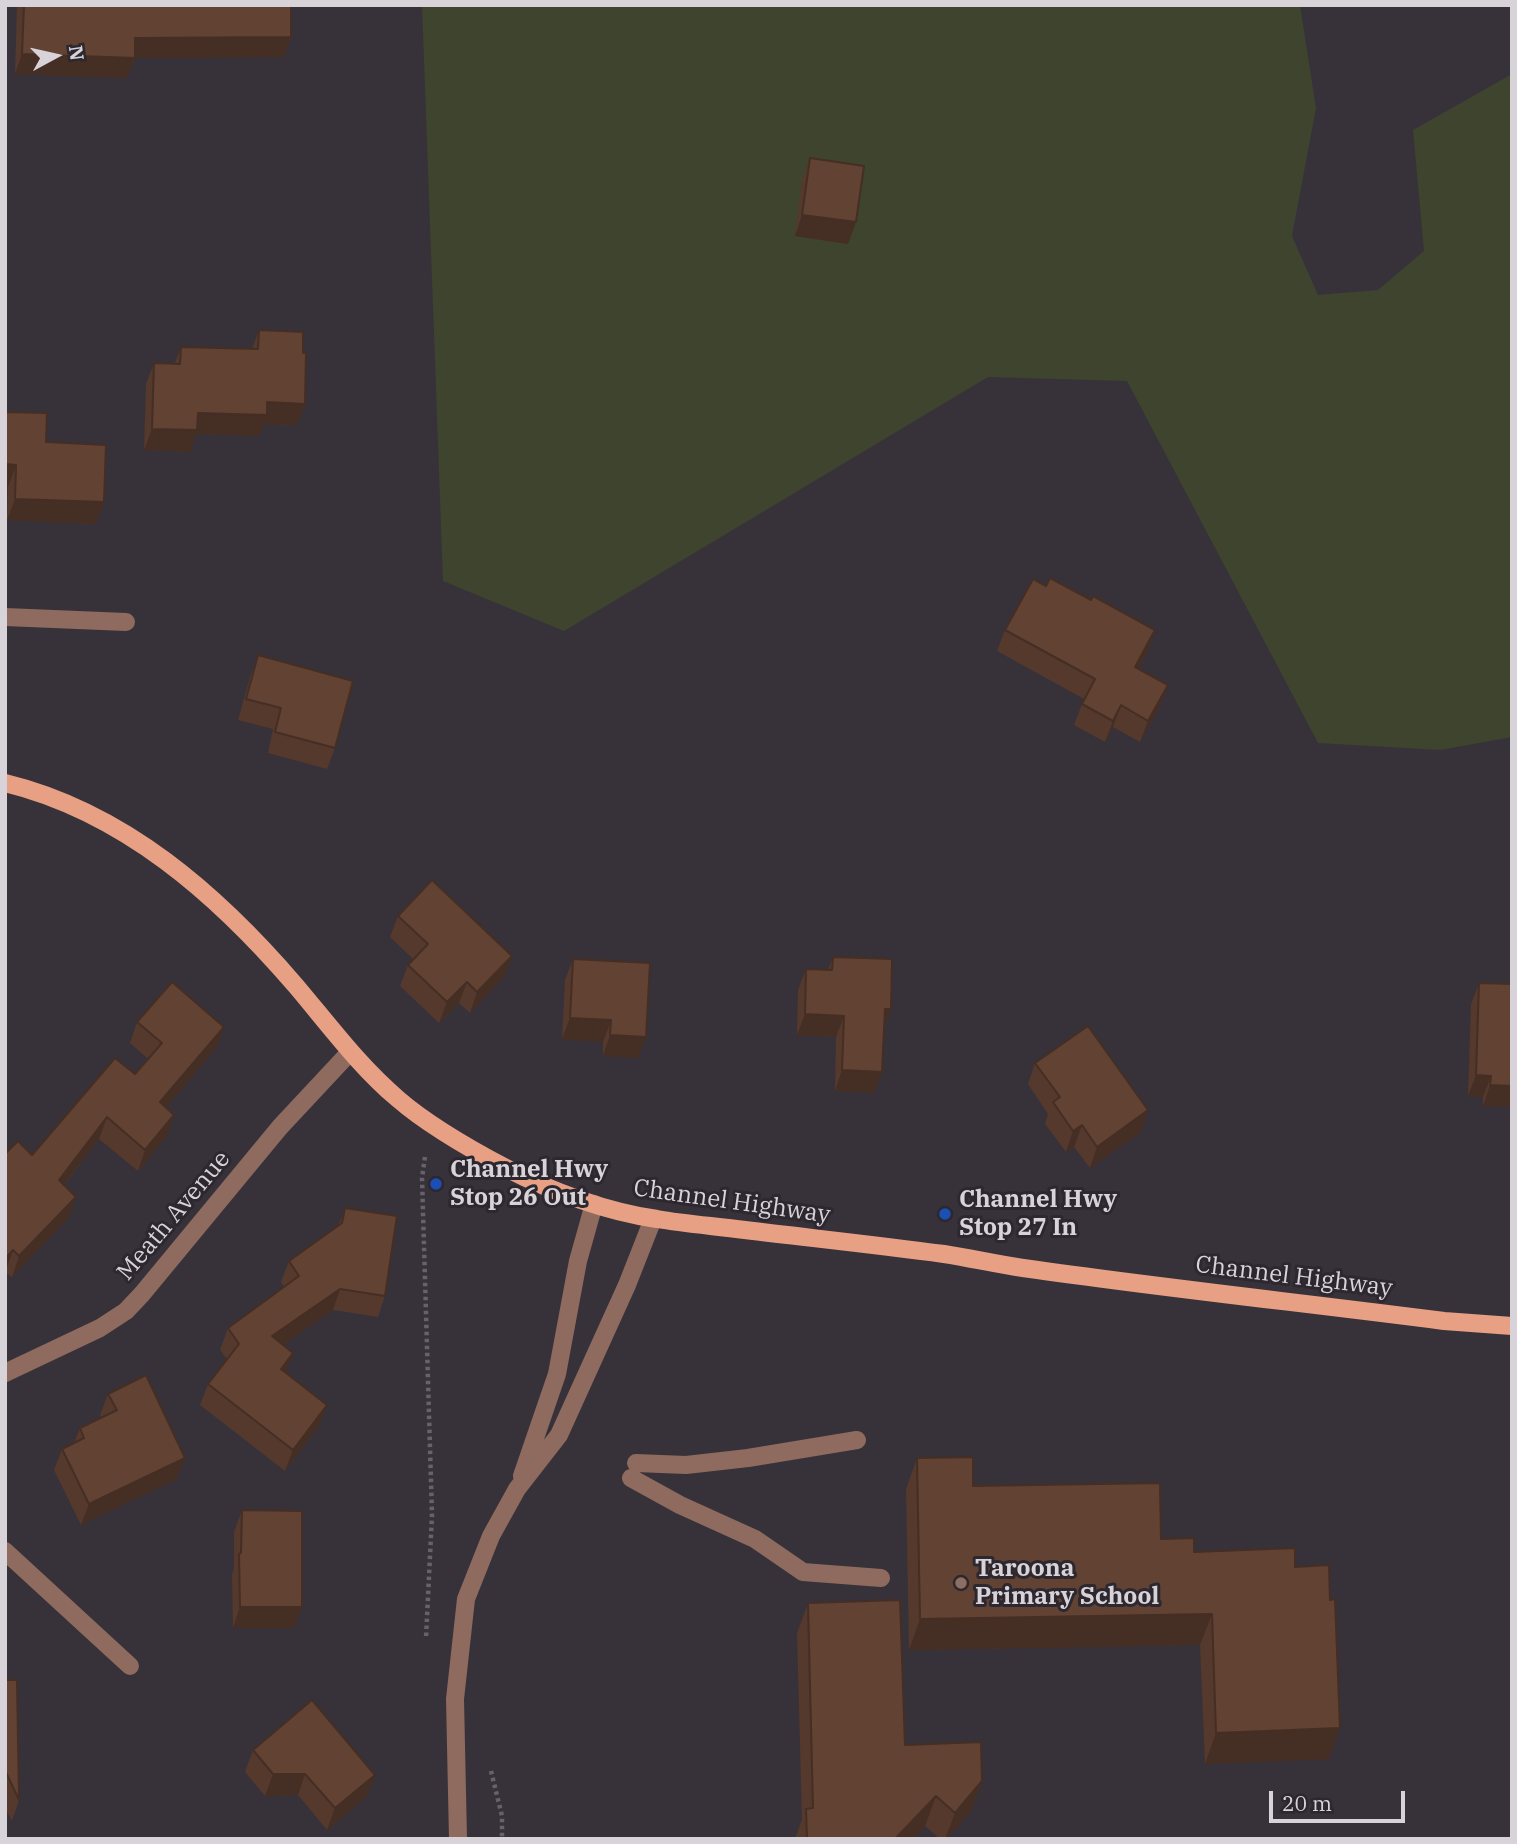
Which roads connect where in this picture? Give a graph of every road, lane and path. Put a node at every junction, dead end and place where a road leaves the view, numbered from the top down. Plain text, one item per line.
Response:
1 (5, 617) edge
2 (126, 622) dead end
3 (5, 783) edge
4 (350, 1052) junction
5 (429, 1123) junction
6 (594, 1204) junction
7 (653, 1219) junction
8 (1512, 1326) edge
9 (5, 1373) edge
10 (857, 1440) dead end
11 (517, 1489) junction
12 (5, 1551) edge
13 (881, 1578) dead end
14 (426, 1646) dead end
15 (130, 1666) dead end
16 (456, 1749) junction
17 (457, 1839) edge
18 (502, 1839) edge

1 - 2 street
3 - 4 main road, Channel Highway
4 - 5 main road, Channel Highway
4 - 9 street, Meath Avenue
5 - 6 main road, Channel Highway
5 - 14 path
6 - 7 main road, Channel Highway
6 - 11 street
7 - 8 main road, Channel Highway
7 - 11 street
10 - 13 street
11 - 16 street
12 - 15 street
16 - 17 street
16 - 18 path

